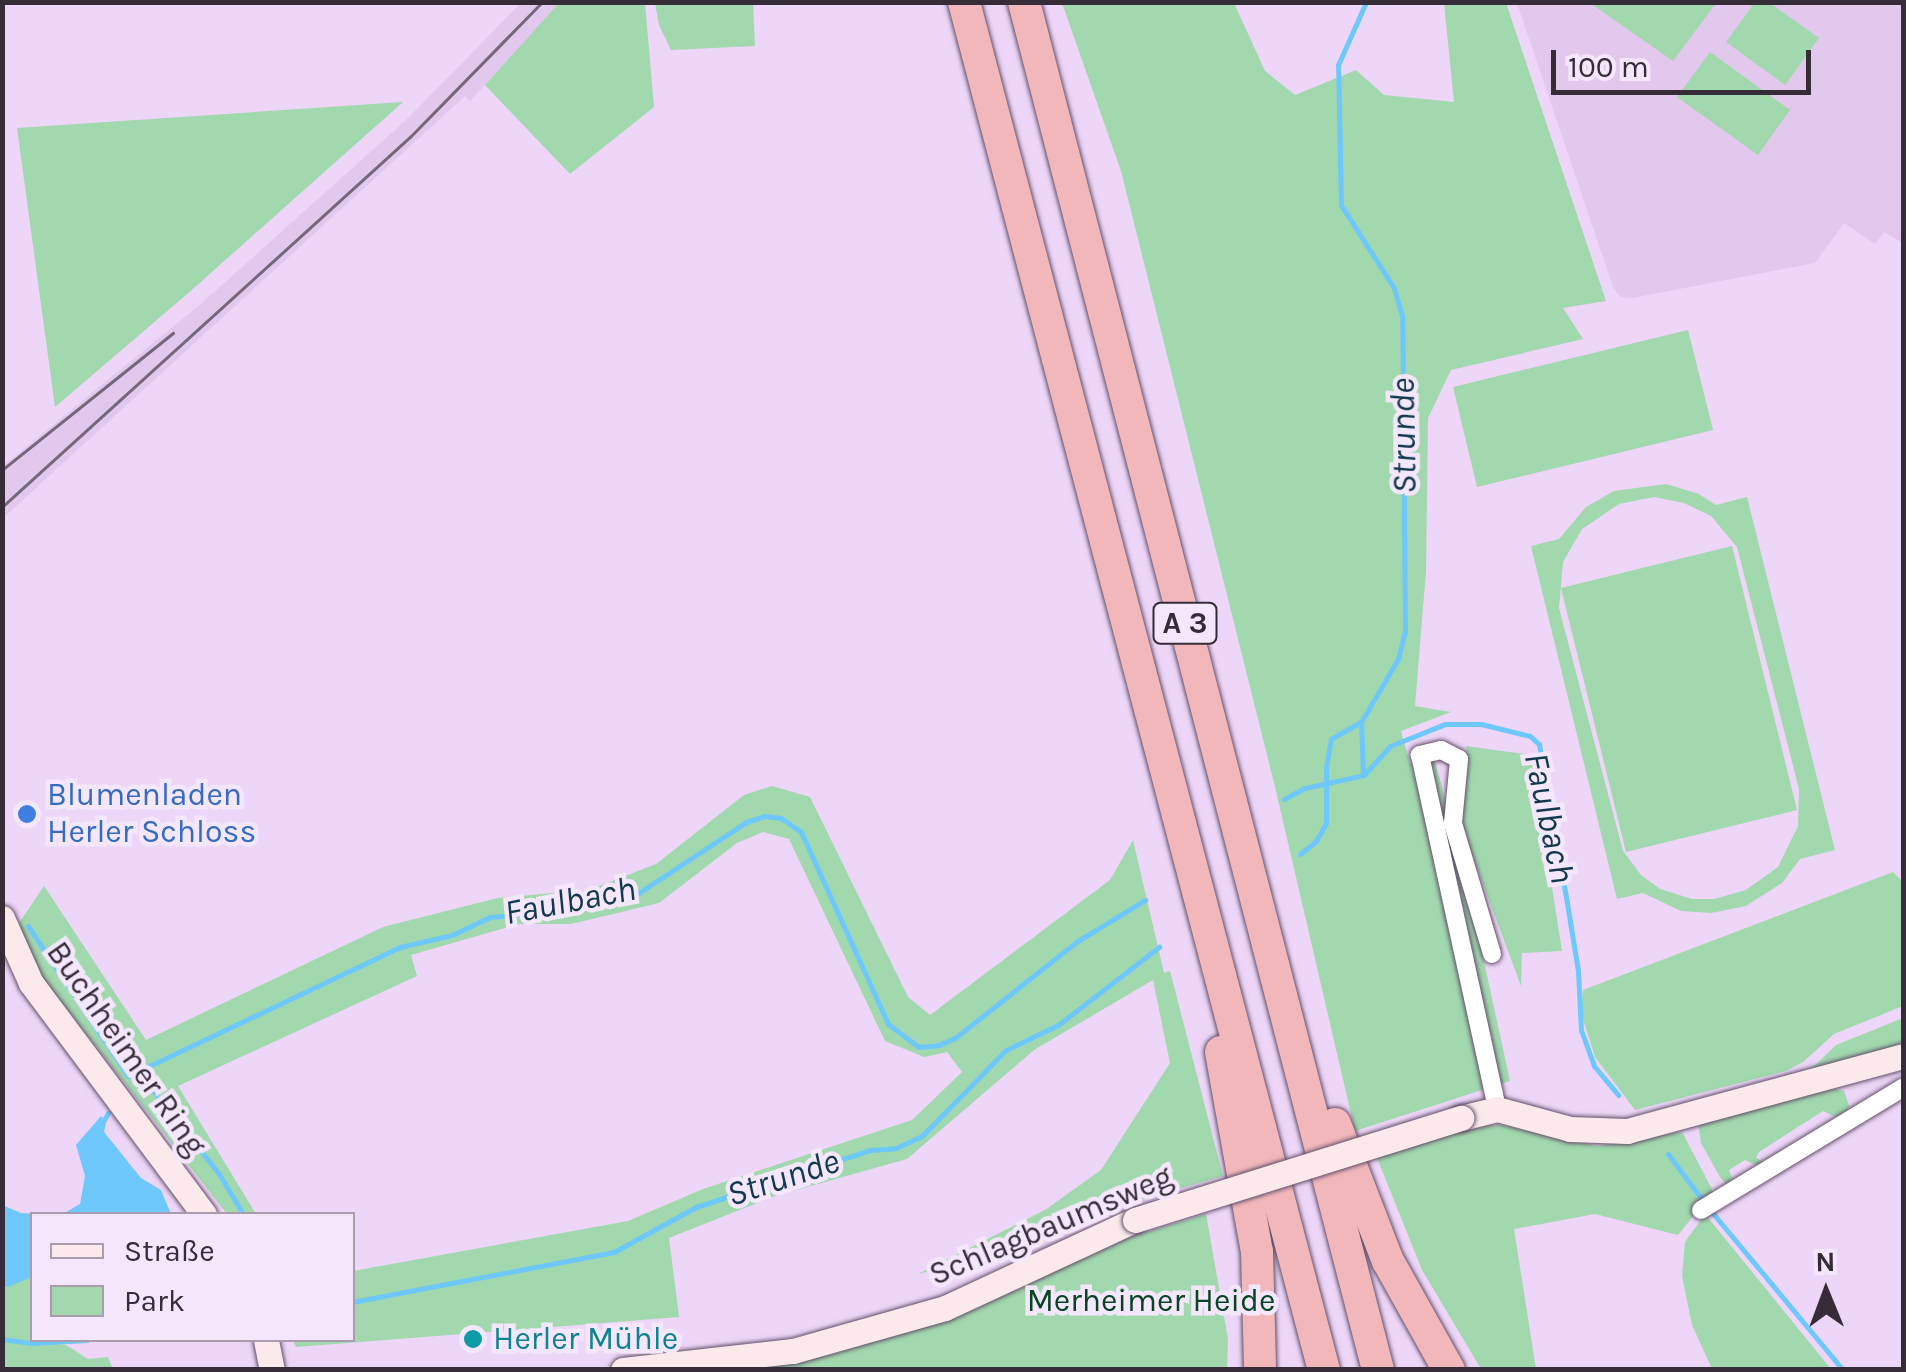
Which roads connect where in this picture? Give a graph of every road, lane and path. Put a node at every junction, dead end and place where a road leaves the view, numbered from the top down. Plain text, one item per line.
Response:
1 (964, 2) edge
2 (1024, 2) edge
3 (2, 918) edge
4 (1492, 954) dead end
5 (1219, 968) junction
6 (1277, 975) junction
7 (1904, 1056) edge
8 (1904, 1087) edge
9 (1497, 1108) junction
10 (1707, 1206) dead end
11 (203, 1212) edge
12 (266, 1342) edge
13 (272, 1370) edge
14 (623, 1370) edge
15 (1260, 1370) edge
16 (1324, 1370) edge
17 (1378, 1370) edge
18 (1449, 1370) edge

1 - 5 highway, A 3
2 - 6 highway, A 3
3 - 11 main road, Buchheimer Ring
4 - 9 street
5 - 15 highway
5 - 16 highway, A 3
6 - 17 highway, A 3
6 - 18 highway
7 - 9 main road
8 - 10 street
9 - 14 main road, Schlagbaumsweg, bridge
12 - 13 main road

